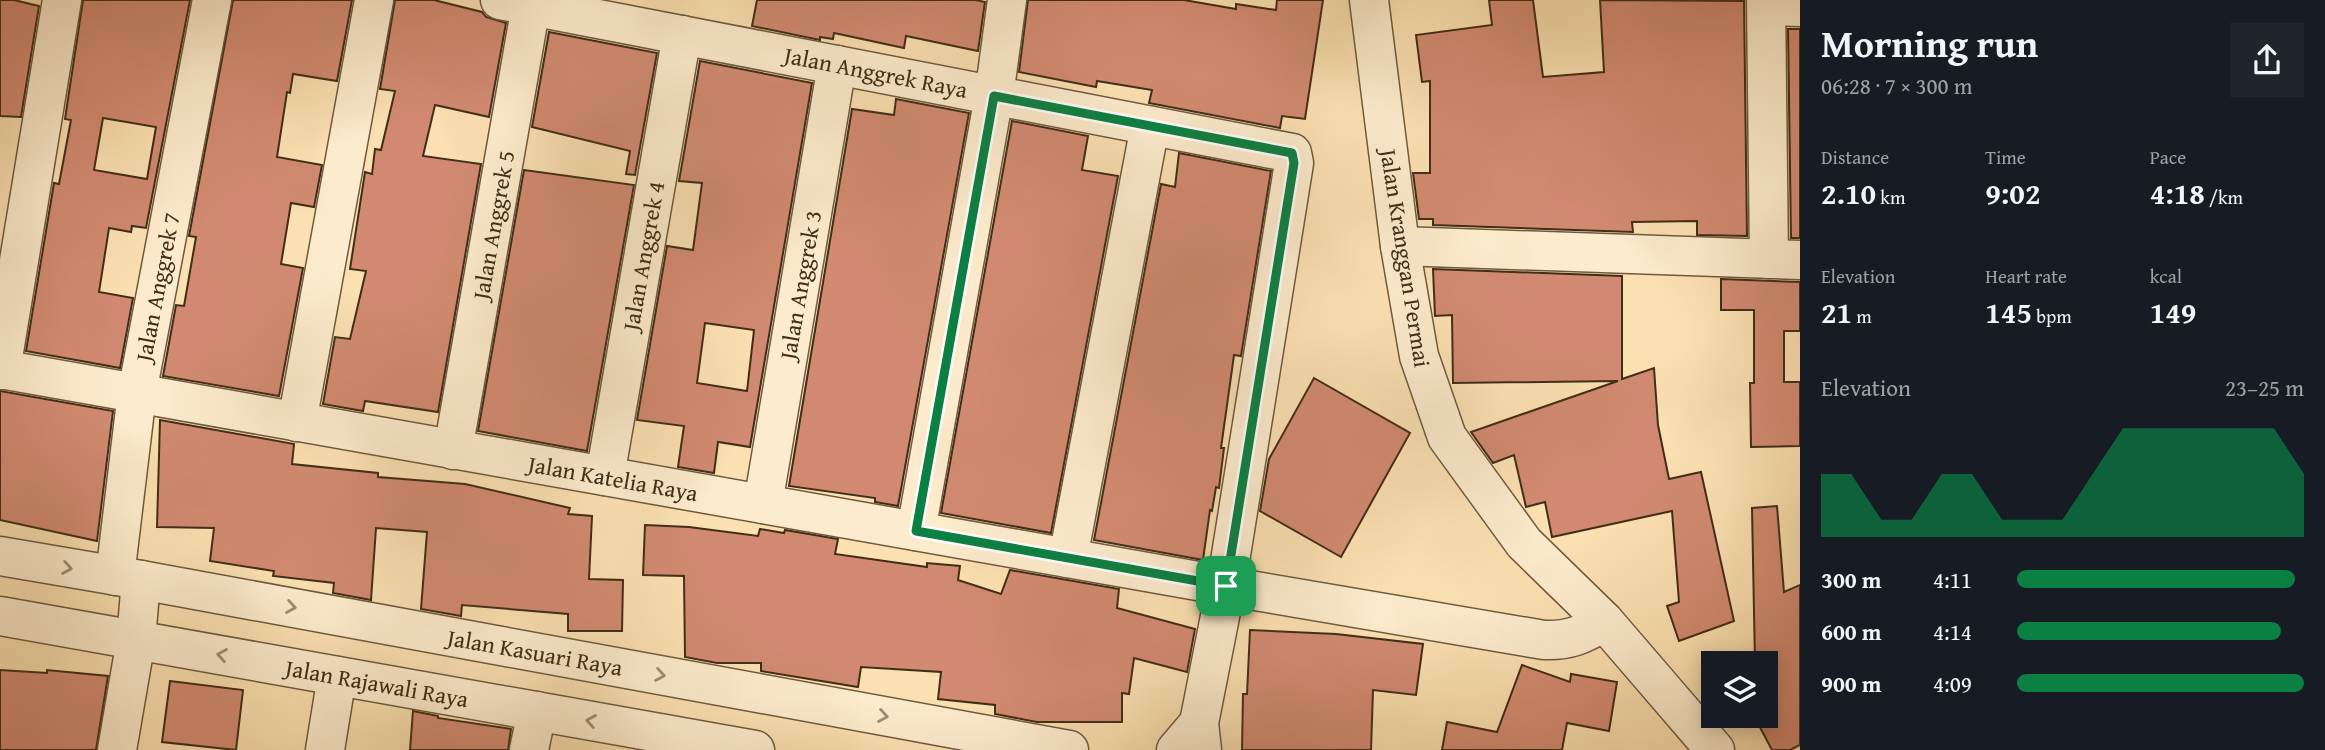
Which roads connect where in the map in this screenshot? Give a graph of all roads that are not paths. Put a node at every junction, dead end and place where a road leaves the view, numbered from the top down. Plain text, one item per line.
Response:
1 (62, 0) edge
2 (212, 0) edge
3 (374, 0) edge
4 (1007, 0) edge
5 (1369, 0) edge
6 (521, 2) edge
7 (1778, 4) edge
8 (682, 35) junction
9 (837, 65) junction
10 (994, 96) junction
11 (1150, 125) junction
12 (1400, 246) junction
13 (1785, 260) edge
14 (1, 370) edge
15 (137, 393) junction
16 (297, 422) junction
17 (453, 450) junction
18 (605, 476) junction
19 (763, 504) junction
20 (916, 531) junction
21 (0, 556) edge
22 (1068, 558) junction
23 (128, 578) junction
24 (1226, 586) junction
25 (0, 616) edge
26 (1604, 621) junction
27 (136, 640) junction
28 (337, 676) junction
29 (537, 711) junction
30 (1192, 741) edge
31 (743, 749) edge
32 (117, 750) edge
33 (325, 750) edge
34 (529, 750) edge
35 (1069, 750) edge
36 (1715, 750) edge

1 - 14 street
2 - 15 street, Jalan Anggrek 7
3 - 16 street
4 - 10 street
5 - 12 street, Jalan Kranggan Permai
6 - 8 street, Jalan Anggrek Raya
6 - 17 street, Jalan Anggrek 5
7 - 13 street
8 - 9 street, Jalan Anggrek Raya
8 - 18 street, Jalan Anggrek 4
9 - 10 street, Jalan Anggrek Raya
9 - 19 street, Jalan Anggrek 3
10 - 11 street, Jalan Anggrek Raya
10 - 20 street
11 - 22 street
11 - 24 street, Jalan Anggrek Raya
12 - 13 street
12 - 26 street, Jalan Kranggan Permai
14 - 15 street, Jalan Katelia Raya
15 - 16 street, Jalan Katelia Raya
15 - 23 street, Jalan Anggrek 7
16 - 17 street, Jalan Katelia Raya
17 - 18 street, Jalan Katelia Raya
18 - 19 street, Jalan Katelia Raya
19 - 20 street, Jalan Katelia Raya
20 - 22 street, Jalan Katelia Raya
21 -> 23 street, Jalan Kasuari Raya
22 - 24 street, Jalan Katelia Raya
23 - 27 street, Jalan Anggrek 7
23 -> 35 street, Jalan Kasuari Raya
24 - 26 street, Jalan Katelia Raya
24 - 30 street
25 - 27 street, Jalan Rajawali Raya
26 - 36 street, Jalan Kranggan Permai
28 -> 27 street, Jalan Rajawali Raya
27 - 32 street, Jalan Anggrek 7
28 - 29 street, Jalan Rajawali Raya
28 - 33 street
31 -> 29 street, Jalan Rajawali Raya
29 - 34 street

